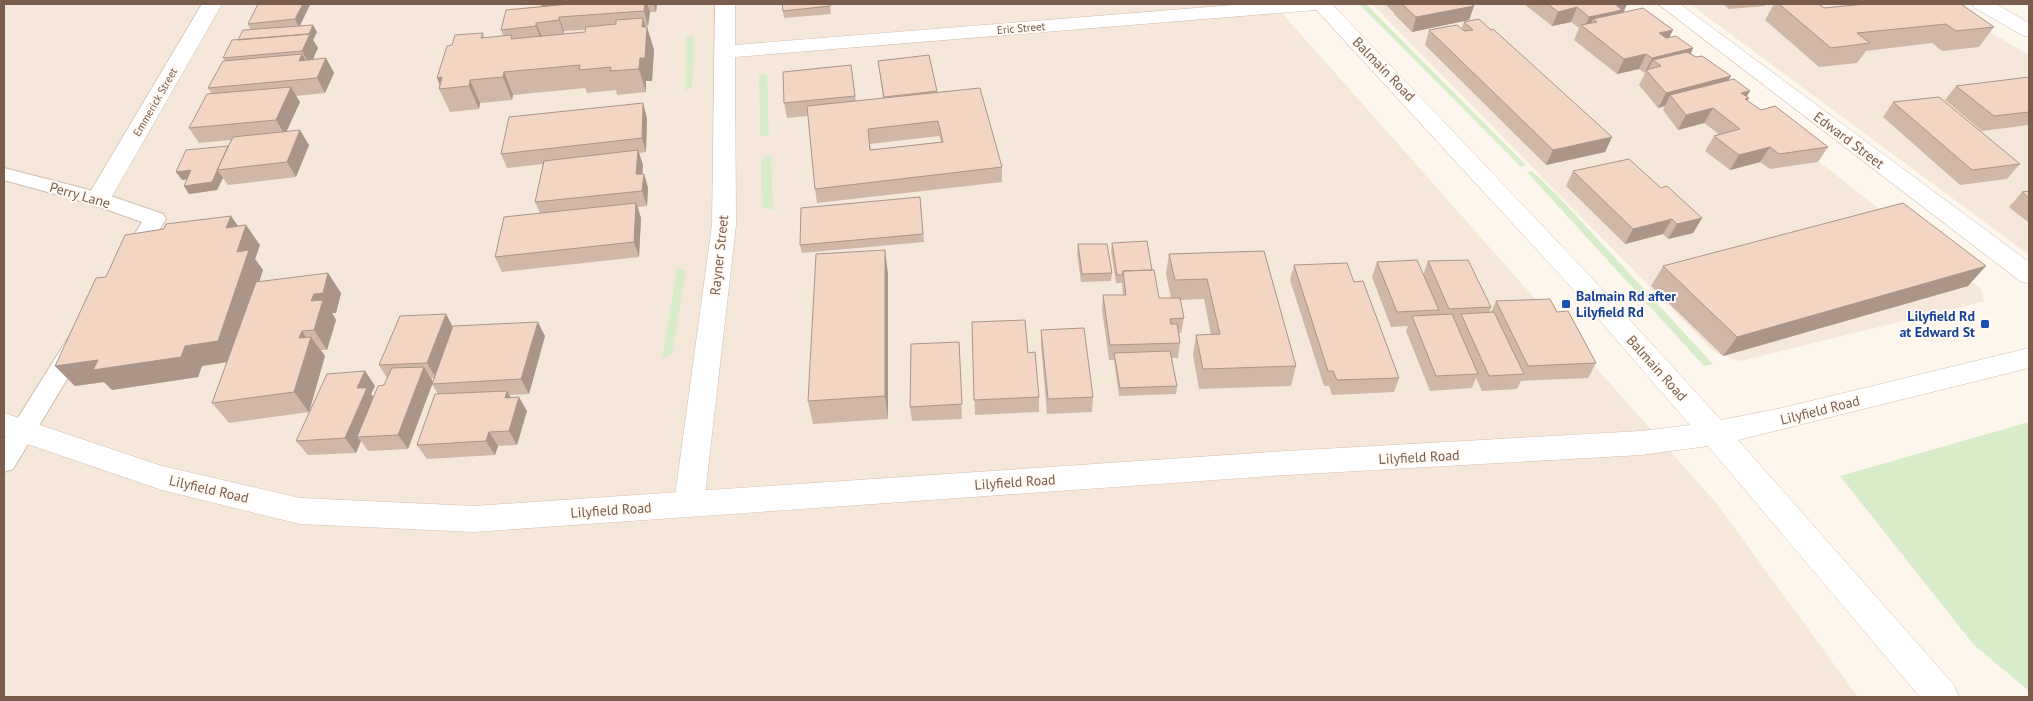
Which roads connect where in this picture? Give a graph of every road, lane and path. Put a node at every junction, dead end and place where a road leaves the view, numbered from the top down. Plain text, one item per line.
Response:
1 (212, 4) edge
2 (725, 4) edge
3 (1316, 4) edge
4 (1321, 4) edge
5 (1668, 4) edge
6 (1982, 4) edge
7 (2029, 31) edge
8 (726, 52) junction
9 (4, 174) edge
10 (98, 199) junction
11 (2029, 276) edge
12 (119, 277) edge
13 (88, 327) edge
14 (2029, 358) edge
15 (13, 427) edge
16 (1715, 433) junction
17 (4, 462) edge
18 (689, 504) junction
19 (1942, 697) edge

1 - 10 street, Emmerick Street
2 - 8 street, Rayner Street
3 - 8 street, Eric Street
4 - 16 street, Balmain Road
5 - 11 street, Edward Street
6 - 7 street
8 - 18 street, Rayner Street
9 - 10 lane, Perry Lane
10 - 12 lane, Perry Lane
13 - 15 lane
14 - 16 street, Lilyfield Road
15 - 17 lane
15 - 18 street, Lilyfield Road
16 - 18 street, Lilyfield Road
16 - 19 street, Balmain Road

